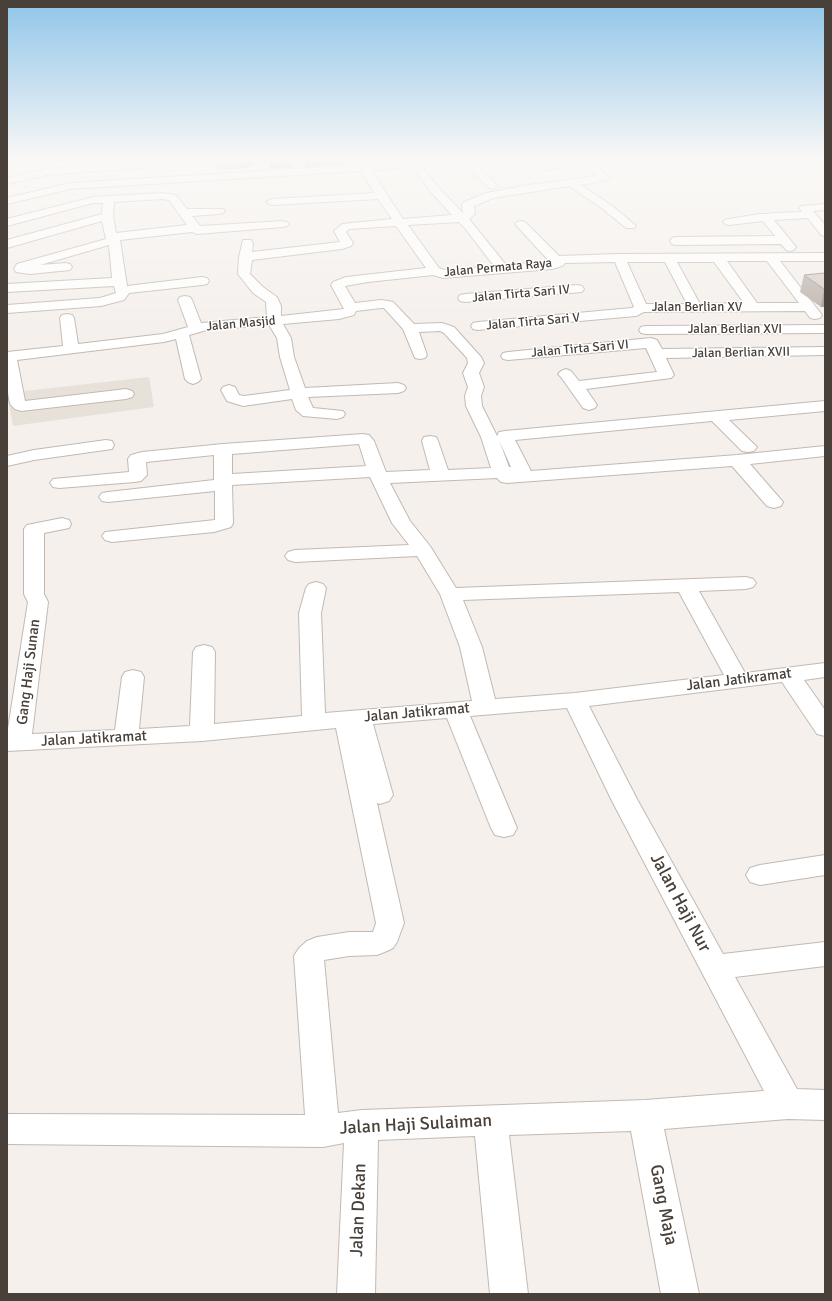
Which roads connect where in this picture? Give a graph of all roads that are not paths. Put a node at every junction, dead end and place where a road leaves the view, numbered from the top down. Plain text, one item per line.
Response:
1 (94, 220) edge
2 (108, 220) edge
3 (189, 220) edge
4 (399, 220) edge
5 (441, 220) edge
6 (463, 220) edge
7 (622, 220) edge
8 (743, 220) edge
9 (768, 220) edge
10 (813, 220) edge
11 (729, 222) dead end
12 (401, 223) junction
13 (283, 224) dead end
14 (521, 224) dead end
15 (244, 226) junction
16 (630, 226) dead end
17 (195, 228) junction
18 (825, 232) edge
19 (112, 239) junction
20 (676, 240) dead end
21 (785, 240) junction
22 (7, 244) edge
23 (245, 257) junction
24 (770, 257) junction
25 (799, 257) junction
26 (825, 257) edge
27 (619, 258) junction
28 (668, 258) junction
29 (717, 258) junction
30 (503, 269) junction
31 (434, 271) junction
32 (567, 272) junction
33 (202, 281) dead end
34 (67, 286) junction
35 (121, 286) junction
36 (7, 288) edge
37 (465, 298) dead end
38 (185, 300) dead end
39 (753, 307) junction
40 (808, 307) junction
41 (351, 308) junction
42 (696, 308) junction
43 (7, 309) edge
44 (639, 310) junction
45 (588, 317) junction
46 (67, 318) dead end
47 (274, 321) junction
48 (825, 325) edge
49 (478, 326) dead end
50 (410, 328) junction
51 (825, 329) edge
52 (188, 330) junction
53 (652, 342) junction
54 (71, 349) junction
55 (825, 351) edge
56 (420, 355) dead end
57 (8, 356) edge
58 (508, 356) dead end
59 (193, 380) dead end
60 (398, 388) dead end
61 (229, 390) dead end
62 (126, 394) dead end
63 (299, 394) junction
64 (589, 405) dead end
65 (825, 406) edge
66 (337, 414) dead end
67 (716, 416) junction
68 (430, 441) dead end
69 (825, 441) edge
70 (106, 445) dead end
71 (223, 449) junction
72 (825, 451) edge
73 (743, 454) junction
74 (7, 461) edge
75 (522, 471) junction
76 (502, 473) junction
77 (378, 475) junction
78 (441, 476) junction
79 (223, 482) junction
80 (59, 484) dead end
81 (108, 497) dead end
82 (774, 502) dead end
83 (62, 524) dead end
84 (112, 536) dead end
85 (423, 550) junction
86 (295, 556) dead end
87 (746, 583) dead end
88 (686, 585) junction
89 (316, 588) dead end
90 (450, 594) junction
91 (204, 652) dead end
92 (825, 670) edge
93 (788, 674) junction
94 (133, 677) dead end
95 (738, 680) junction
96 (575, 700) junction
97 (486, 707) junction
98 (458, 715) junction
99 (356, 722) junction
100 (314, 723) junction
101 (825, 728) edge
102 (202, 733) junction
103 (126, 738) junction
104 (13, 742) edge
105 (380, 795) dead end
106 (504, 828) dead end
107 (825, 865) edge
108 (760, 875) dead end
109 (825, 954) edge
110 (715, 967) junction
111 (788, 1104) junction
112 (825, 1105) edge
113 (645, 1115) junction
114 (490, 1120) junction
115 (362, 1125) junction
116 (7, 1129) edge
117 (323, 1130) junction
118 (356, 1294) edge
119 (509, 1294) edge
120 (680, 1294) edge

1 - 22 street
2 - 19 street
3 - 17 street
4 - 12 street
5 - 12 street
6 - 30 street
7 - 16 street
8 - 11 street
9 - 21 street
10 - 18 street
12 - 23 street
12 - 31 street
13 - 15 street
14 - 32 street
15 - 17 street
15 - 23 street
17 - 19 street
19 - 34 street
19 - 35 street
20 - 21 street
21 - 25 street
23 - 47 street
24 - 25 street, Jalan Permata Raya
24 - 29 street, Jalan Permata Raya
24 - 40 street
25 - 26 street, Jalan Permata Raya
27 - 28 street, Jalan Permata Raya
27 - 32 street, Jalan Permata Raya
27 - 44 street
28 - 29 street, Jalan Permata Raya
28 - 42 street
29 - 39 street
30 - 31 street, Jalan Permata Raya
30 - 32 street, Jalan Permata Raya
31 - 41 street
32 - 37 street, Jalan Tirta Sari IV
32 - 45 street
33 - 35 street
34 - 35 street
34 - 36 street
35 - 43 street
38 - 52 street
39 - 40 street, Jalan Berlian XV
39 - 42 street, Jalan Berlian XV
40 - 48 street
41 - 47 street, Jalan Masjid
41 - 50 street, Jalan Masjid
42 - 44 street, Jalan Berlian XV
44 - 45 street, Jalan Berlian XV
44 - 53 street
45 - 49 street, Jalan Tirta Sari V
46 - 54 street
47 - 52 street, Jalan Masjid
47 - 63 street
50 - 56 street
50 - 76 street
51 - 53 street, Jalan Berlian XVI
52 - 54 street, Jalan Masjid
52 - 59 street
53 - 55 street, Jalan Berlian XVII
53 - 58 street, Jalan Tirta Sari VI
53 - 64 street
54 - 57 street, Jalan Masjid
57 - 62 street
60 - 63 street
61 - 63 street
63 - 66 street
65 - 67 street
67 - 73 street
67 - 75 street
68 - 78 street
69 - 73 street
70 - 74 street
71 - 77 street
71 - 79 street
71 - 80 street
72 - 73 street
73 - 75 street
73 - 76 street
73 - 82 street
75 - 76 street
76 - 78 street
77 - 78 street
77 - 79 street
77 - 85 street
79 - 81 street
79 - 84 street
83 - 104 street, Gang Haji Sunan
85 - 86 street
85 - 90 street
87 - 88 street
88 - 90 street
88 - 95 street
89 - 100 street
90 - 97 street
91 - 102 street
92 - 93 street, Jalan Jatikramat
93 - 95 street, Jalan Jatikramat
93 - 101 street
94 - 103 street
95 - 96 street, Jalan Jatikramat
96 - 97 street, Jalan Jatikramat
96 - 110 street, Jalan Haji Nur
97 - 98 street, Jalan Jatikramat
98 - 99 street, Jalan Jatikramat
98 - 106 street
99 - 100 street, Jalan Jatikramat
99 - 105 street
99 - 117 street
100 - 102 street, Jalan Jatikramat
102 - 103 street, Jalan Jatikramat
103 - 104 street, Jalan Jatikramat
107 - 108 street
109 - 110 street
110 - 111 street, Jalan Haji Nur
111 - 112 street, Jalan Haji Sulaiman
111 - 113 street, Jalan Haji Sulaiman
113 - 114 street, Jalan Haji Sulaiman
113 - 120 street, Gang Maja
114 - 115 street, Jalan Haji Sulaiman
114 - 119 street
115 - 117 street, Jalan Haji Sulaiman
115 - 118 street, Jalan Dekan
116 - 117 street, Jalan Haji Sulaiman

